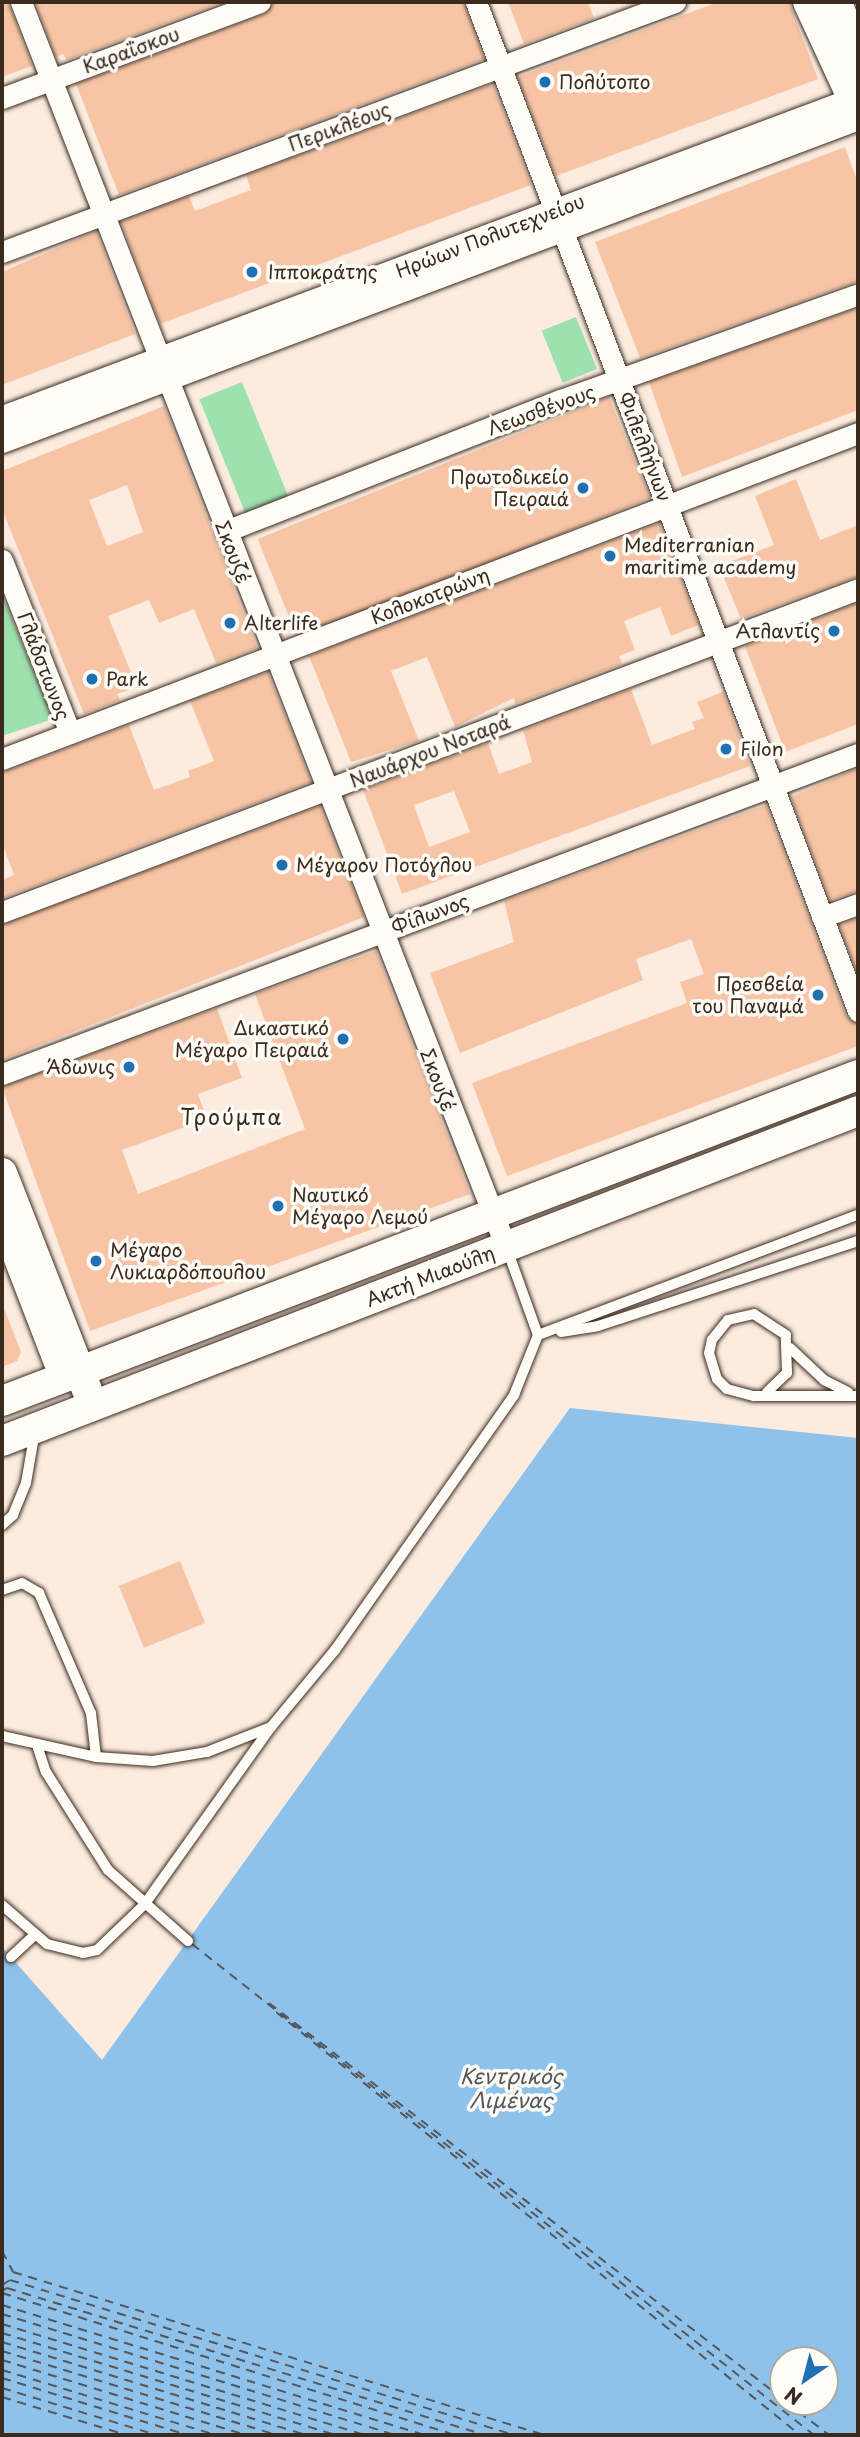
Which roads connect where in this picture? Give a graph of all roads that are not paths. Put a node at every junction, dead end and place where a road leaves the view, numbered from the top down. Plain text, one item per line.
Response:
1 (21, 2) edge
2 (260, 2) edge
3 (476, 2) edge
4 (676, 2) edge
5 (808, 2) edge
6 (837, 2) edge
7 (501, 68) junction
8 (51, 79) junction
9 (2, 98) edge
10 (857, 103) edge
11 (103, 214) junction
12 (558, 220) junction
13 (2, 252) edge
14 (858, 294) edge
15 (163, 370) junction
16 (620, 383) junction
17 (2, 416) edge
18 (858, 433) edge
19 (2, 438) edge
20 (667, 506) junction
21 (226, 531) junction
22 (2, 560) edge
23 (858, 589) edge
24 (718, 642) junction
25 (274, 656) junction
26 (70, 733) junction
27 (858, 754) edge
28 (2, 759) edge
29 (773, 786) junction
30 (326, 790) junction
31 (858, 904) edge
32 (2, 912) edge
33 (822, 917) junction
34 (381, 933) junction
35 (858, 1011) edge
36 (2, 1074) edge
37 (858, 1075) edge
38 (858, 1111) edge
39 (2, 1173) edge
40 (858, 1215) edge
41 (493, 1218) junction
42 (7, 1222) edge
43 (858, 1241) edge
44 (506, 1247) junction
45 (538, 1335) junction
46 (790, 1348) junction
47 (767, 1392) junction
48 (73, 1394) junction
49 (858, 1395) edge
50 (2, 1401) edge
51 (36, 1428) junction
52 (2, 1441) edge
53 (2, 1525) edge
54 (2, 1590) edge
55 (271, 1727) junction
56 (2, 1736) edge
57 (37, 1745) junction
58 (96, 1756) junction
59 (2, 1905) edge
60 (144, 1905) junction
61 (35, 1935) junction
62 (188, 1941) dead end
63 (11, 1957) dead end

1 - 8 street, Σκουζέ
2 - 8 street, Καραΐσκου
3 - 7 street, Φιλελλήνων
4 - 7 street, Περικλέους
5 - 10 main road
6 - 10 main road
7 - 11 street, Περικλέους
7 - 12 street, Φιλελλήνων
8 - 9 street, Καραΐσκου
8 - 11 street, Σκουζέ
10 - 12 main road, Ηρώων Πολυτεχνείου
11 - 13 street, Περικλέους
11 - 15 street, Σκουζέ
12 - 15 main road, Ηρώων Πολυτεχνείου
12 - 16 street, Φιλελλήνων
14 - 16 street, Λεωσθένους
15 - 17 street, Ηρώων Πολυτεχνείου
15 - 19 main road
15 - 21 street, Σκουζέ
16 - 20 street, Φιλελλήνων
16 - 21 street, Λεωσθένους
18 - 20 street, Κολοκοτρώνη
20 - 24 street, Φιλελλήνων
20 - 25 street, Κολοκοτρώνη
21 - 25 street, Σκουζέ
22 - 26 street, Γλάδστωνος
23 - 24 street, Ναυάρχου Νοταρά
24 - 29 street, Φιλελλήνων
24 - 30 street, Ναυάρχου Νοταρά
25 - 26 street, Κολοκοτρώνη
25 - 30 street, Σκουζέ
26 - 28 street, Κολοκοτρώνη
27 - 29 street, Φίλωνος
29 - 33 street, Φιλελλήνων
29 - 34 street, Φίλωνος
30 - 32 street, Ναυάρχου Νοταρά
30 - 34 street, Σκουζέ
31 - 33 street
33 - 35 street, Φιλελλήνων
34 - 36 street, Φίλωνος
34 - 41 street, Σκουζέ
37 - 41 main road, Ακτή Μιαούλη
38 - 44 main road, Ακτή Μιαούλη
39 - 42 main road
40 - 45 lane
41 - 44 street, Σκουζέ
41 - 48 main road, Ακτή Μιαούλη
42 - 48 main road
43 - 45 lane
44 - 45 lane
44 - 48 main road, Ακτή Μιαούλη
45 - 55 lane
46 - 47 lane
46 - 47 lane
46 - 49 lane
47 - 49 lane
48 - 50 main road, Ακτή Μιαούλη
48 - 51 main road, Ακτή Μιαούλη
51 - 52 main road, Ακτή Μιαούλη
51 - 53 lane
54 - 58 lane
55 - 58 lane
55 - 60 lane
56 - 57 lane
57 - 58 lane
57 - 60 lane
59 - 61 lane
60 - 61 lane
60 - 62 lane
61 - 63 lane

